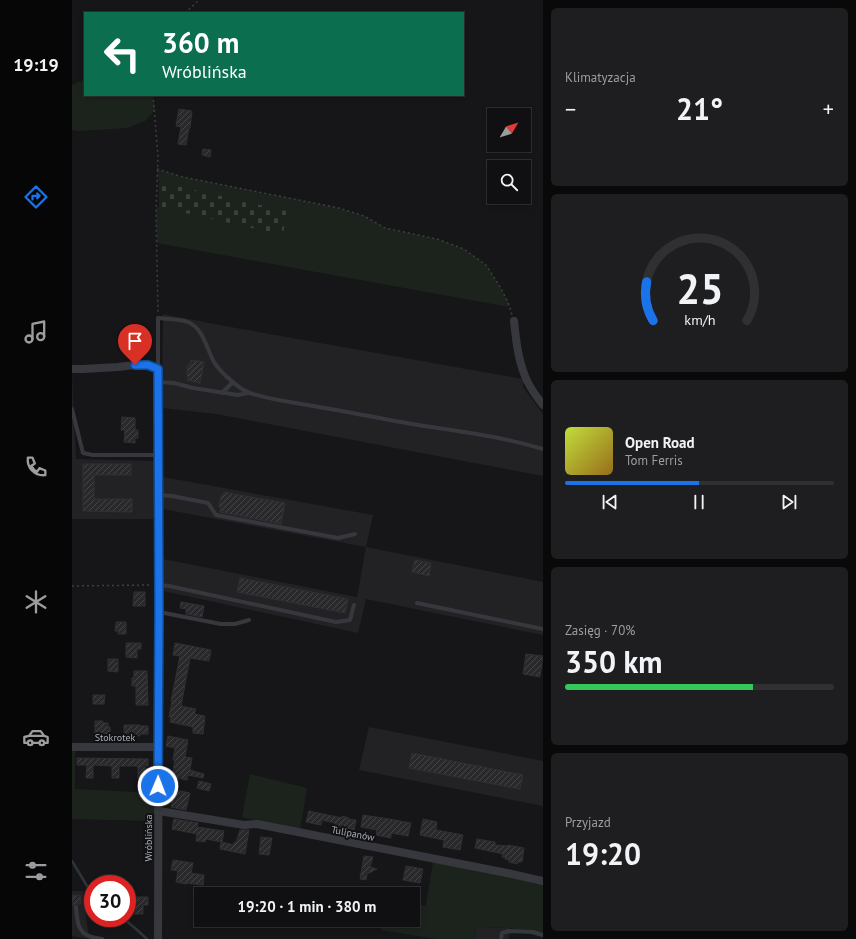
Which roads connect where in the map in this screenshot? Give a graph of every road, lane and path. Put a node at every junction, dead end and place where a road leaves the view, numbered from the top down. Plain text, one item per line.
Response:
1 (199, 0) edge
2 (186, 12) edge
3 (153, 96) edge
4 (157, 170) junction
5 (158, 318) junction
6 (514, 322) joint
7 (72, 369) edge
8 (158, 369) junction
9 (158, 382) junction
10 (233, 382) junction
11 (222, 393) junction
12 (248, 393) junction
13 (543, 405) edge
14 (72, 408) edge
15 (543, 449) edge
16 (158, 455) junction
17 (158, 495) junction
18 (355, 534) dead end
19 (159, 585) junction
20 (72, 586) edge
21 (417, 603) dead end
22 (354, 605) dead end
23 (159, 612) junction
24 (249, 620) dead end
25 (543, 629) edge
26 (72, 747) edge
27 (158, 747) junction
28 (158, 812) junction
29 (543, 881) edge
30 (76, 907) dead end
31 (543, 935) edge
32 (102, 939) edge
33 (158, 939) edge
34 (501, 939) edge

1 - 2 path
3 - 4 path
4 - 5 path
4 - 6 path
5 - 8 lane
5 - 10 lane
6 - 13 street
7 - 8 street
8 - 9 street, Wróblińska
9 - 11 lane
9 - 16 street, Wróblińska
10 - 11 lane
10 - 12 lane
11 - 12 lane
12 - 15 lane
14 - 16 lane
16 - 17 street, Wróblińska
17 - 18 lane
17 - 19 street, Wróblińska
19 - 20 path
19 - 22 lane
19 - 23 street, Wróblińska
21 - 25 lane
23 - 24 lane
23 - 27 street, Wróblińska
26 - 27 street, Stokrotek
27 - 28 street, Wróblińska
28 - 29 street, Tulipanów
28 - 33 street, Wróblińska
30 - 32 lane
31 - 34 lane

